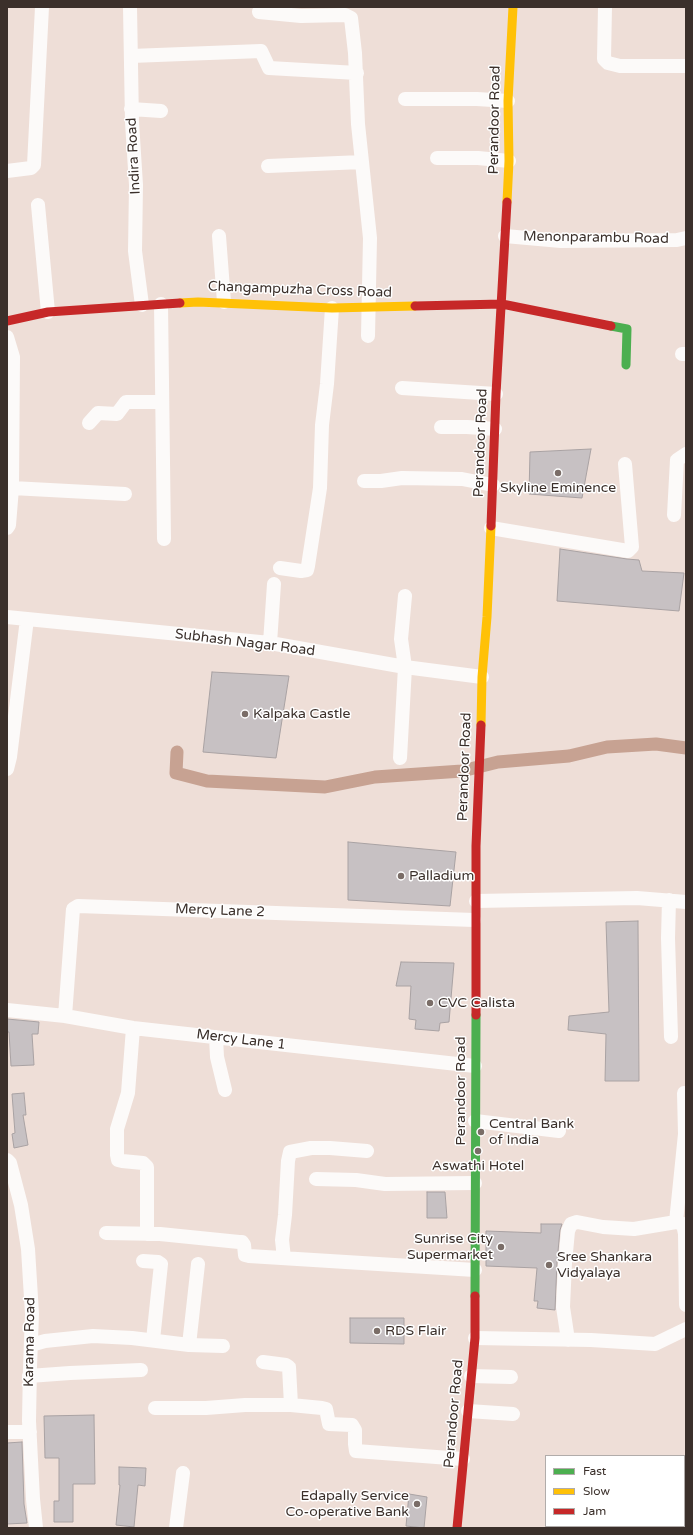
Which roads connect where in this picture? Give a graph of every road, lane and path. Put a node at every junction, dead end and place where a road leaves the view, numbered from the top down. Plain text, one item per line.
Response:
1 (42, 7) edge
2 (130, 7) edge
3 (513, 7) edge
4 (605, 7) edge
5 (259, 12) dead end
6 (131, 56) junction
7 (686, 66) edge
8 (357, 73) junction
9 (405, 100) dead end
10 (508, 101) junction
11 (131, 109) junction
12 (161, 111) dead end
13 (437, 158) dead end
14 (509, 161) junction
15 (362, 162) junction
16 (268, 166) dead end
17 (7, 171) edge
18 (38, 205) dead end
19 (219, 236) dead end
20 (505, 236) junction
21 (686, 238) edge
22 (224, 302) junction
23 (161, 304) junction
24 (502, 304) junction
25 (142, 305) junction
26 (332, 308) junction
27 (369, 308) junction
28 (48, 312) junction
29 (7, 321) edge
30 (368, 336) dead end
31 (7, 337) edge
32 (626, 365) dead end
33 (402, 388) dead end
34 (496, 394) junction
35 (161, 402) junction
36 (90, 423) dead end
37 (441, 427) dead end
38 (495, 429) junction
39 (686, 454) edge
40 (625, 464) dead end
41 (364, 481) dead end
42 (493, 485) junction
43 (12, 488) junction
44 (125, 494) dead end
45 (674, 515) dead end
46 (7, 528) edge
47 (491, 528) junction
48 (164, 539) dead end
49 (280, 568) dead end
50 (274, 584) dead end
51 (405, 596) dead end
52 (7, 617) edge
53 (27, 619) junction
54 (270, 643) junction
55 (405, 667) junction
56 (482, 676) junction
57 (12, 697) edge
58 (400, 758) dead end
59 (7, 769) edge
60 (669, 900) junction
61 (476, 901) junction
62 (686, 902) edge
63 (474, 920) junction
64 (7, 1010) edge
65 (65, 1016) junction
66 (133, 1028) junction
67 (216, 1037) junction
68 (671, 1037) dead end
69 (475, 1066) junction
70 (225, 1090) dead end
71 (684, 1093) dead end
72 (475, 1121) junction
73 (559, 1131) dead end
74 (367, 1151) dead end
75 (7, 1160) edge
76 (316, 1179) dead end
77 (475, 1183) junction
78 (676, 1222) junction
79 (106, 1233) dead end
80 (147, 1234) junction
81 (284, 1258) junction
82 (143, 1261) dead end
83 (198, 1264) dead end
84 (475, 1270) junction
85 (686, 1305) edge
86 (686, 1329) edge
87 (475, 1338) junction
88 (153, 1340) junction
89 (568, 1340) junction
90 (31, 1344) junction
91 (189, 1345) junction
92 (223, 1346) dead end
93 (263, 1362) dead end
94 (141, 1370) dead end
95 (29, 1376) junction
96 (471, 1376) junction
97 (511, 1377) dead end
98 (291, 1405) junction
99 (155, 1408) dead end
100 (468, 1411) junction
101 (513, 1414) dead end
102 (7, 1432) edge
103 (30, 1432) junction
104 (463, 1459) junction
105 (183, 1473) dead end
106 (36, 1528) edge
107 (176, 1528) edge
108 (457, 1528) edge

1 - 17 street
2 - 6 street, Indira Road
3 - 10 main road, Perandoor Road
4 - 7 street
5 - 8 street
6 - 8 street
6 - 11 street, Indira Road
8 - 15 street
9 - 10 street
10 - 14 main road, Perandoor Road
11 - 12 street
11 - 25 street, Indira Road
13 - 14 street
14 - 20 main road, Perandoor Road
15 - 16 street
15 - 27 street
18 - 28 street
19 - 22 street
20 - 21 street, Menonparambu Road
20 - 24 main road, Perandoor Road
22 - 23 main road, Changampuzha Cross Road
22 - 26 main road, Changampuzha Cross Road
23 - 25 main road, Changampuzha Cross Road
23 - 35 street
24 - 27 main road, Changampuzha Cross Road
24 - 32 main road, Changampuzha Cross Road
24 - 34 main road, Perandoor Road
25 - 28 main road, Changampuzha Cross Road
26 - 27 main road, Changampuzha Cross Road
26 - 49 street
27 - 30 street
28 - 29 main road, Changampuzha Cross Road
31 - 43 street
33 - 34 street
34 - 38 main road, Perandoor Road
35 - 36 street
35 - 48 street
37 - 38 street
38 - 42 main road, Perandoor Road
39 - 45 street
40 - 47 street
41 - 42 street
42 - 47 main road, Perandoor Road
43 - 44 street
43 - 46 street
47 - 56 main road, Perandoor Road
50 - 54 street
51 - 55 street
52 - 53 street, Subhash Nagar Road
53 - 54 street, Subhash Nagar Road
53 - 57 street
54 - 55 street, Subhash Nagar Road
55 - 56 street, Subhash Nagar Road
55 - 58 street
56 - 61 main road, Perandoor Road
57 - 59 street
60 - 61 street
60 - 62 street
60 - 68 street
61 - 63 main road, Perandoor Road
63 - 65 street, Mercy Lane 2
63 - 69 main road, Perandoor Road
64 - 65 street, Mercy Lane 1
65 - 66 street, Mercy Lane 1
66 - 67 street, Mercy Lane 1
66 - 80 street
67 - 69 street, Mercy Lane 1
67 - 70 street
69 - 72 main road, Perandoor Road
71 - 78 street
72 - 73 street
72 - 77 main road, Perandoor Road
74 - 81 street
75 - 90 street, Karama Road
76 - 77 street
77 - 84 main road, Perandoor Road
78 - 85 street
78 - 89 street
79 - 80 street
80 - 81 street
81 - 84 street
82 - 88 street
83 - 91 street
84 - 87 main road, Perandoor Road
86 - 89 street
87 - 89 street
87 - 96 main road, Perandoor Road
88 - 90 street
88 - 91 street
90 - 95 street, Karama Road
91 - 92 street
93 - 98 street
94 - 95 street
95 - 103 street, Karama Road
96 - 97 street
96 - 100 main road, Perandoor Road
98 - 99 street
98 - 104 street
100 - 101 street
100 - 104 main road, Perandoor Road
102 - 103 street
103 - 106 street, Karama Road
104 - 108 main road, Perandoor Road
105 - 107 street

